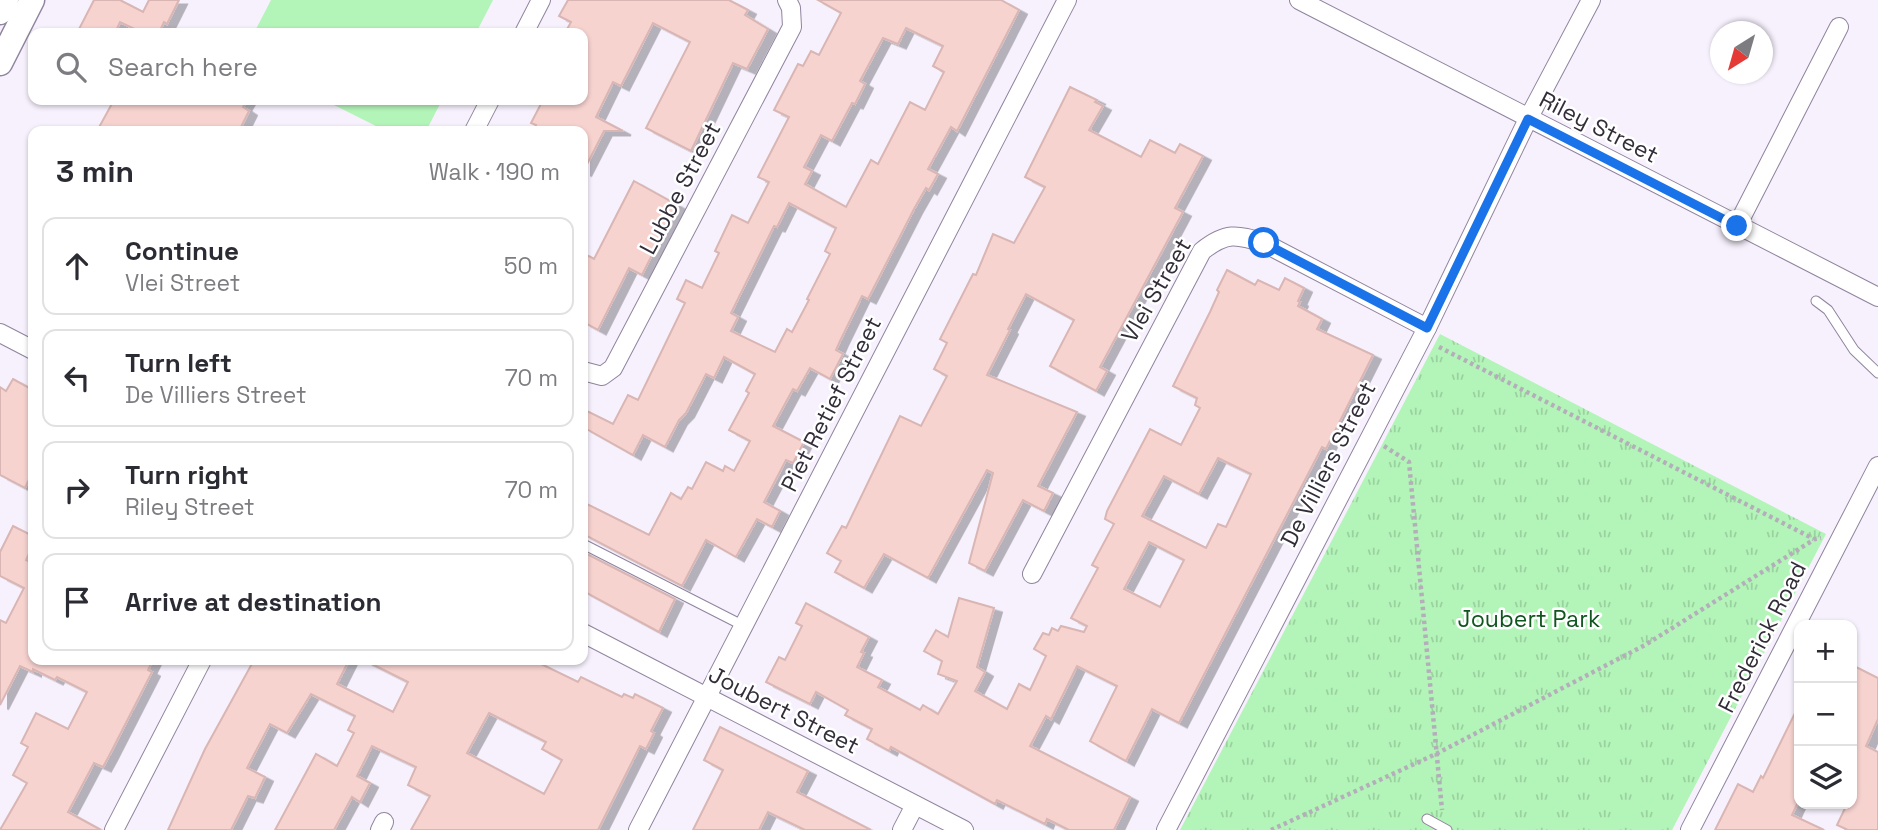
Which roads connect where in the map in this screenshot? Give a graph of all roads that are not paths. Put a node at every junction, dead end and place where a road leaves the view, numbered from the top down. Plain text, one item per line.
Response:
1 (6, 0) edge
2 (32, 0) edge
3 (541, 0) edge
4 (787, 0) edge
5 (1067, 0) edge
6 (1298, 0) edge
7 (1591, 0) edge
8 (0, 12) edge
9 (1839, 27) dead end
10 (527, 28) edge
11 (0, 63) edge
12 (487, 105) edge
13 (1528, 119) junction
14 (477, 126) edge
15 (1737, 226) junction
16 (1878, 297) edge
17 (1816, 301) dead end
18 (1427, 328) junction
19 (0, 333) edge
20 (28, 347) edge
21 (588, 372) edge
22 (1878, 373) edge
23 (1878, 466) edge
24 (588, 547) edge
25 (1032, 573) dead end
26 (744, 626) junction
27 (588, 637) edge
28 (199, 665) edge
29 (707, 697) junction
30 (915, 805) junction
31 (1427, 819) dead end
32 (1446, 829) edge
33 (114, 830) edge
34 (638, 830) edge
35 (902, 830) edge
36 (964, 830) edge
37 (1166, 830) edge
38 (1690, 830) edge

1 - 8 main road
2 - 11 main road
3 - 10 street
4 - 21 street, Lubbe Street
5 - 26 street, Piet Retief Street
6 - 13 street, Riley Street
7 - 13 street, De Villiers Street
9 - 15 street
12 - 14 street
13 - 15 street, Riley Street
13 - 18 street, De Villiers Street
15 - 16 street, Riley Street
17 - 22 lane
18 - 25 street, Vlei Street
18 - 37 street, De Villiers Street
19 - 20 street
23 - 38 street, Frederick Road
24 - 26 lane
26 - 29 street, Piet Retief Street
27 - 29 street, Joubert Street
28 - 33 street
29 - 30 street, Joubert Street
29 - 34 street, Piet Retief Street
30 - 35 street
30 - 36 street, Joubert Street
31 - 32 lane

